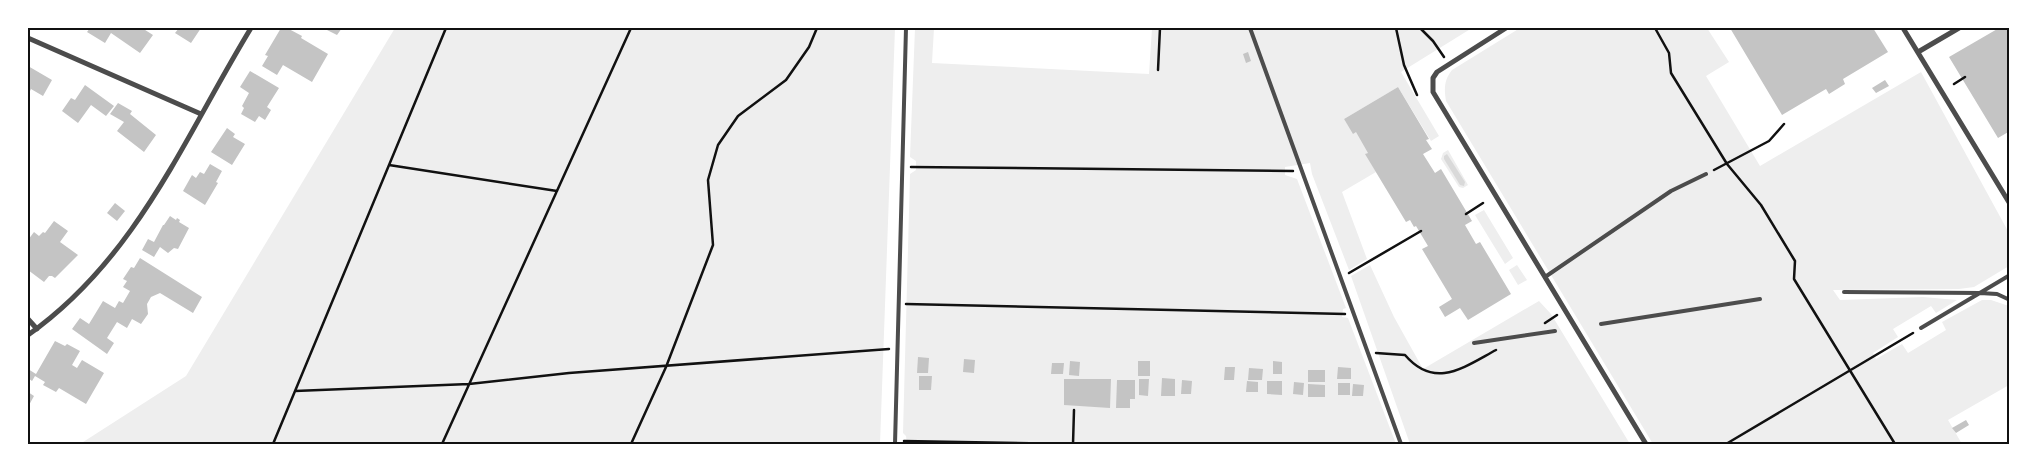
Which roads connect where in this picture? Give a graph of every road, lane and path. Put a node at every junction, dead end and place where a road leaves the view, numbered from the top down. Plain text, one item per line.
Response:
1 (251, 28) edge
2 (446, 28) edge
3 (631, 28) edge
4 (817, 28) edge
5 (906, 28) edge
6 (1160, 28) edge
7 (1250, 28) edge
8 (1396, 28) edge
9 (1420, 28) edge
10 (1506, 28) edge
11 (1655, 28) edge
12 (1903, 28) edge
13 (1959, 28) edge
14 (28, 38) edge
15 (1918, 52) junction
16 (1448, 64) junction
17 (1158, 70) dead end
18 (1965, 77) dead end
19 (1954, 84) dead end
20 (1417, 95) dead end
21 (201, 114) junction
22 (1784, 124) dead end
23 (1727, 164) junction
24 (389, 165) junction
25 (916, 166) dead end
26 (1285, 171) dead end
27 (1706, 174) joint
28 (557, 191) junction
29 (1483, 203) dead end
30 (2010, 204) edge
31 (1466, 214) dead end
32 (1421, 231) dead end
33 (2010, 275) edge
34 (1340, 277) junction
35 (1545, 278) junction
36 (1844, 292) dead end
37 (1980, 293) junction
38 (1760, 299) dead end
39 (2010, 300) edge
40 (900, 304) junction
41 (1355, 315) junction
42 (28, 319) edge
43 (1600, 324) dead end
44 (1921, 328) joint
45 (37, 329) junction
46 (1555, 331) dead end
47 (28, 335) edge
48 (1474, 343) dead end
49 (1504, 346) dead end
50 (898, 348) junction
51 (1369, 353) junction
52 (666, 367) junction
53 (1849, 370) junction
54 (469, 384) junction
55 (296, 391) junction
56 (1074, 410) dead end
57 (906, 441) dead end
58 (273, 444) edge
59 (442, 444) edge
60 (630, 444) edge
61 (895, 444) edge
62 (1072, 444) edge
63 (1401, 444) edge
64 (1646, 444) edge
65 (1726, 444) edge
66 (1894, 444) edge

1 - 21 street
2 - 24 path
3 - 28 path
4 - 52 path
5 - 40 lane
6 - 17 path
7 - 34 lane
8 - 20 path
9 - 16 path
10 - 16 street
11 - 23 path
12 - 15 street
13 - 15 street
14 - 21 street
15 - 30 street
16 - 35 street
18 - 19 path
21 - 45 street
22 - 23 path
23 - 27 path
23 - 53 path
24 - 28 path
24 - 55 path
25 - 26 path
27 - 35 lane
28 - 54 path
29 - 31 path
32 - 34 path
33 - 37 lane
34 - 41 lane
35 - 64 street
36 - 37 lane
37 - 39 lane
37 - 44 lane
38 - 43 lane
40 - 41 path
40 - 50 lane
41 - 51 lane
42 - 45 street
44 - 53 path
45 - 47 street
46 - 48 lane
49 - 51 path
50 - 52 path
50 - 61 lane
51 - 63 lane
52 - 54 path
52 - 60 path
53 - 65 path
53 - 66 path
54 - 55 path
54 - 59 path
55 - 58 path
56 - 62 path
57 - 62 path

